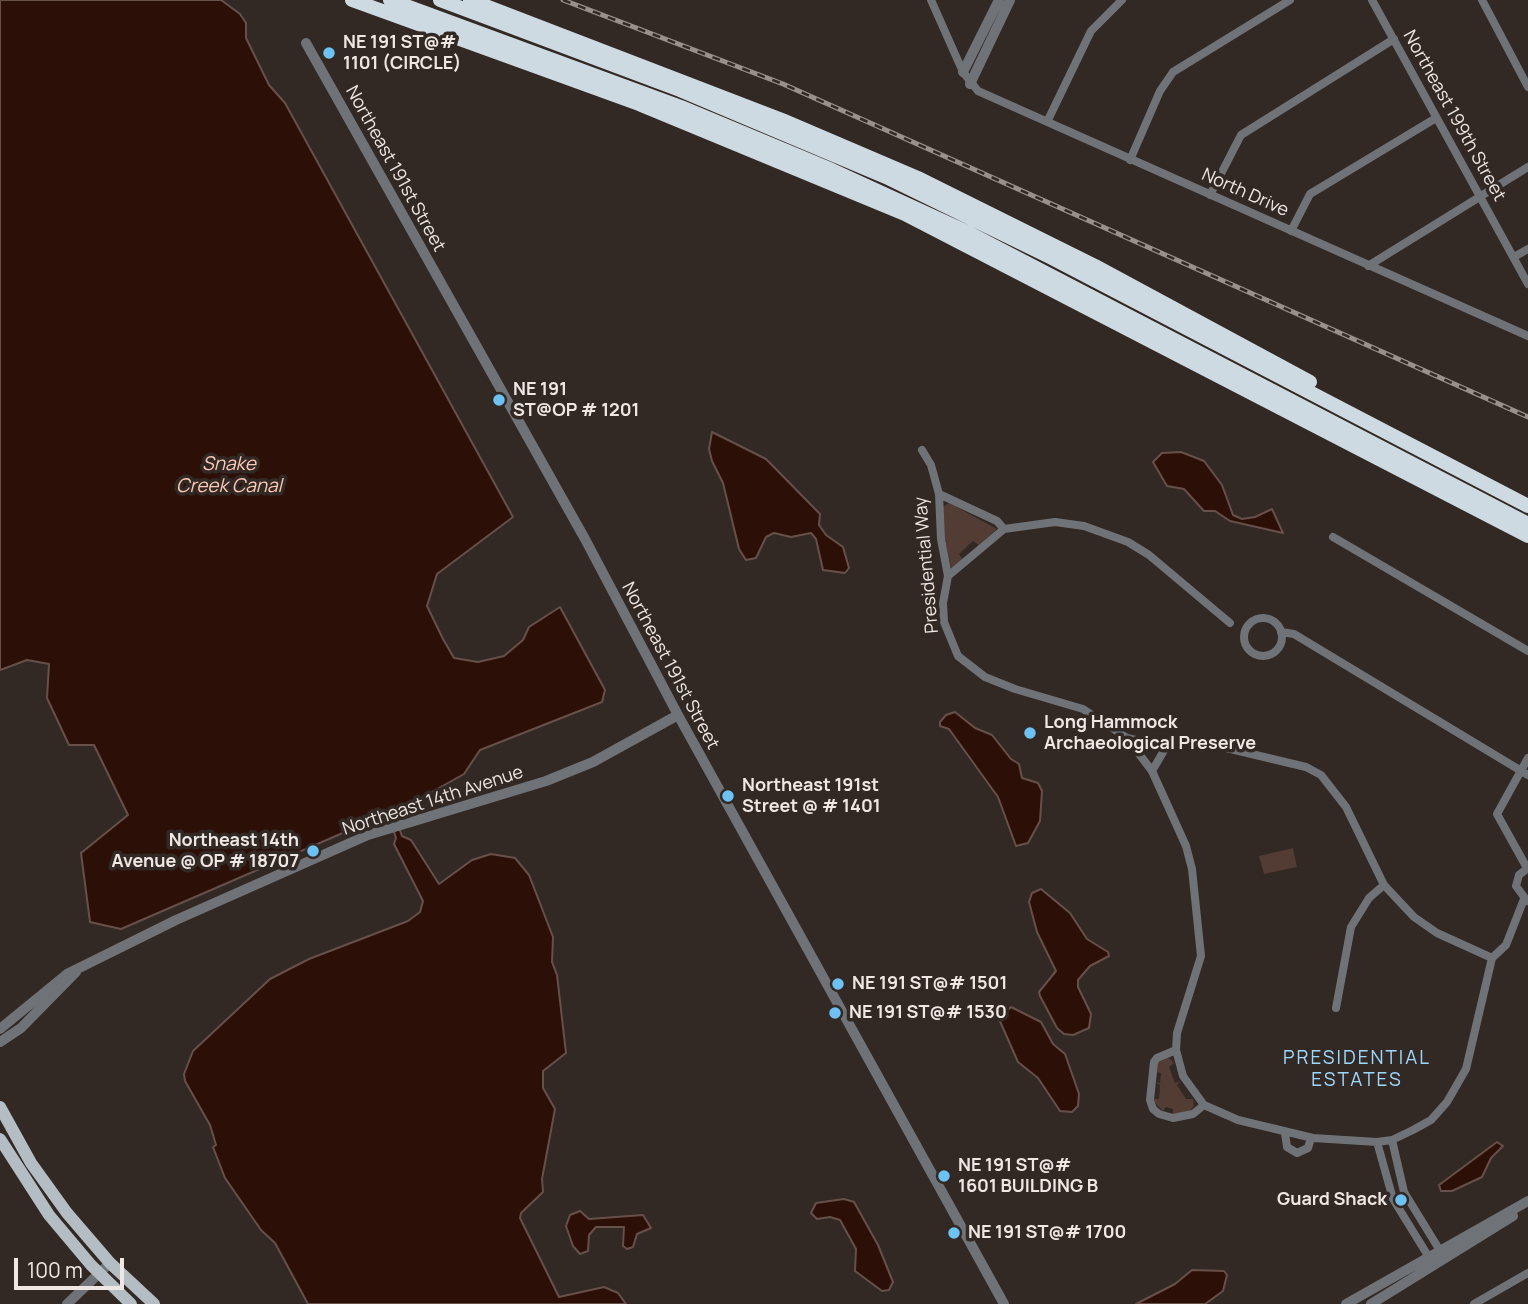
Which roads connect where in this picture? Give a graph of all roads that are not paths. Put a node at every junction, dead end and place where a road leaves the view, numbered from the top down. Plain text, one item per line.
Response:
1 (352, 0) edge
2 (390, 0) edge
3 (440, 0) edge
4 (446, 0) edge
5 (470, 0) edge
6 (930, 0) edge
7 (999, 0) edge
8 (1010, 0) edge
9 (1122, 0) edge
10 (1290, 0) edge
11 (1372, 0) edge
12 (1482, 0) edge
13 (1394, 39) junction
14 (306, 43) dead end
15 (963, 72) junction
16 (970, 84) junction
17 (1528, 87) edge
18 (728, 98) junction
19 (1436, 118) junction
20 (1047, 122) junction
21 (1129, 160) junction
22 (1528, 167) edge
23 (1480, 194) junction
24 (1210, 195) junction
25 (1291, 231) junction
26 (1528, 249) edge
27 (1514, 257) junction
28 (1368, 266) junction
29 (1528, 284) edge
30 (1526, 335) edge
31 (922, 450) dead end
32 (939, 494) junction
33 (1528, 497) edge
34 (1528, 506) edge
35 (1528, 524) edge
36 (1510, 527) junction
37 (1004, 529) junction
38 (1528, 536) edge
39 (1333, 537) dead end
40 (1528, 543) edge
41 (948, 576) junction
42 (1230, 623) dead end
43 (1281, 632) junction
44 (1528, 652) edge
45 (678, 715) junction
46 (1127, 738) junction
47 (1166, 747) junction
48 (1528, 758) edge
49 (1152, 771) junction
50 (1524, 773) edge
51 (1528, 868) edge
52 (1384, 885) junction
53 (1526, 900) edge
54 (1492, 958) junction
55 (81, 967) junction
56 (1336, 1008) dead end
57 (0, 1029) edge
58 (0, 1042) edge
59 (1176, 1050) junction
60 (1204, 1105) junction
61 (0, 1107) edge
62 (1285, 1133) junction
63 (1311, 1138) junction
64 (0, 1139) edge
65 (1392, 1140) junction
66 (1377, 1142) junction
67 (31, 1163) junction
68 (19, 1171) junction
69 (1401, 1183) junction
70 (1389, 1188) junction
71 (1528, 1204) edge
72 (1439, 1250) junction
73 (1426, 1257) junction
74 (110, 1263) junction
75 (1438, 1264) junction
76 (1528, 1272) edge
77 (99, 1273) junction
78 (67, 1304) edge
79 (131, 1304) edge
80 (154, 1304) edge
81 (1004, 1304) edge
82 (1346, 1304) edge
83 (1371, 1304) edge
84 (1474, 1304) edge

1 - 36 highway
2 - 35 highway
3 - 34 highway
4 - 18 highway
5 - 18 highway
6 - 15 street
7 - 15 street
8 - 16 street
9 - 20 street
10 - 21 street
11 - 13 street, Northeast 199th Street
12 - 17 street
13 - 19 street, Northeast 199th Street
13 - 24 street
14 - 45 street, Northeast 191st Street
15 - 16 street
16 - 20 street, North Drive
18 - 33 highway
19 - 23 street, Northeast 199th Street
19 - 25 street
20 - 21 street, North Drive
21 - 24 street, North Drive
22 - 23 street
23 - 27 street, Northeast 199th Street
23 - 28 street
24 - 25 street, North Drive
25 - 28 street, North Drive
26 - 27 street
27 - 29 street, Northeast 199th Street
28 - 30 street, North Drive
31 - 32 street, Presidential Way
32 - 37 street
32 - 41 street, Presidential Way
36 - 38 highway
36 - 40 highway
37 - 41 street
37 - 42 street
39 - 44 street
41 - 46 street, Presidential Way
43 - 43 street
43 - 50 street
45 - 55 street, Northeast 14th Avenue
45 - 81 street, Northeast 191st Street
46 - 47 street, Presidential Way
46 - 49 street, Presidential Way
47 - 49 street
47 - 52 street
48 - 50 street
49 - 59 street, Presidential Way
50 - 51 street
51 - 53 street
52 - 54 street
52 - 56 street
53 - 54 street
54 - 65 street
55 - 57 street, Northeast 14th Avenue
55 - 58 street, Northeast 14th Avenue
59 - 60 street
59 - 60 street
60 - 62 street
61 - 67 main road
62 - 63 street
62 - 63 street
63 - 66 street
64 - 68 main road
65 - 66 street
65 - 69 street
66 - 70 street
67 - 68 main road
67 - 74 main road
68 - 77 main road
69 - 70 street
69 - 72 street
70 - 73 street
71 - 72 street
71 - 75 street
72 - 73 street
72 - 75 street
73 - 75 street
73 - 82 street
74 - 77 street
74 - 80 main road
75 - 83 street
76 - 84 street
77 - 78 street
77 - 79 main road

